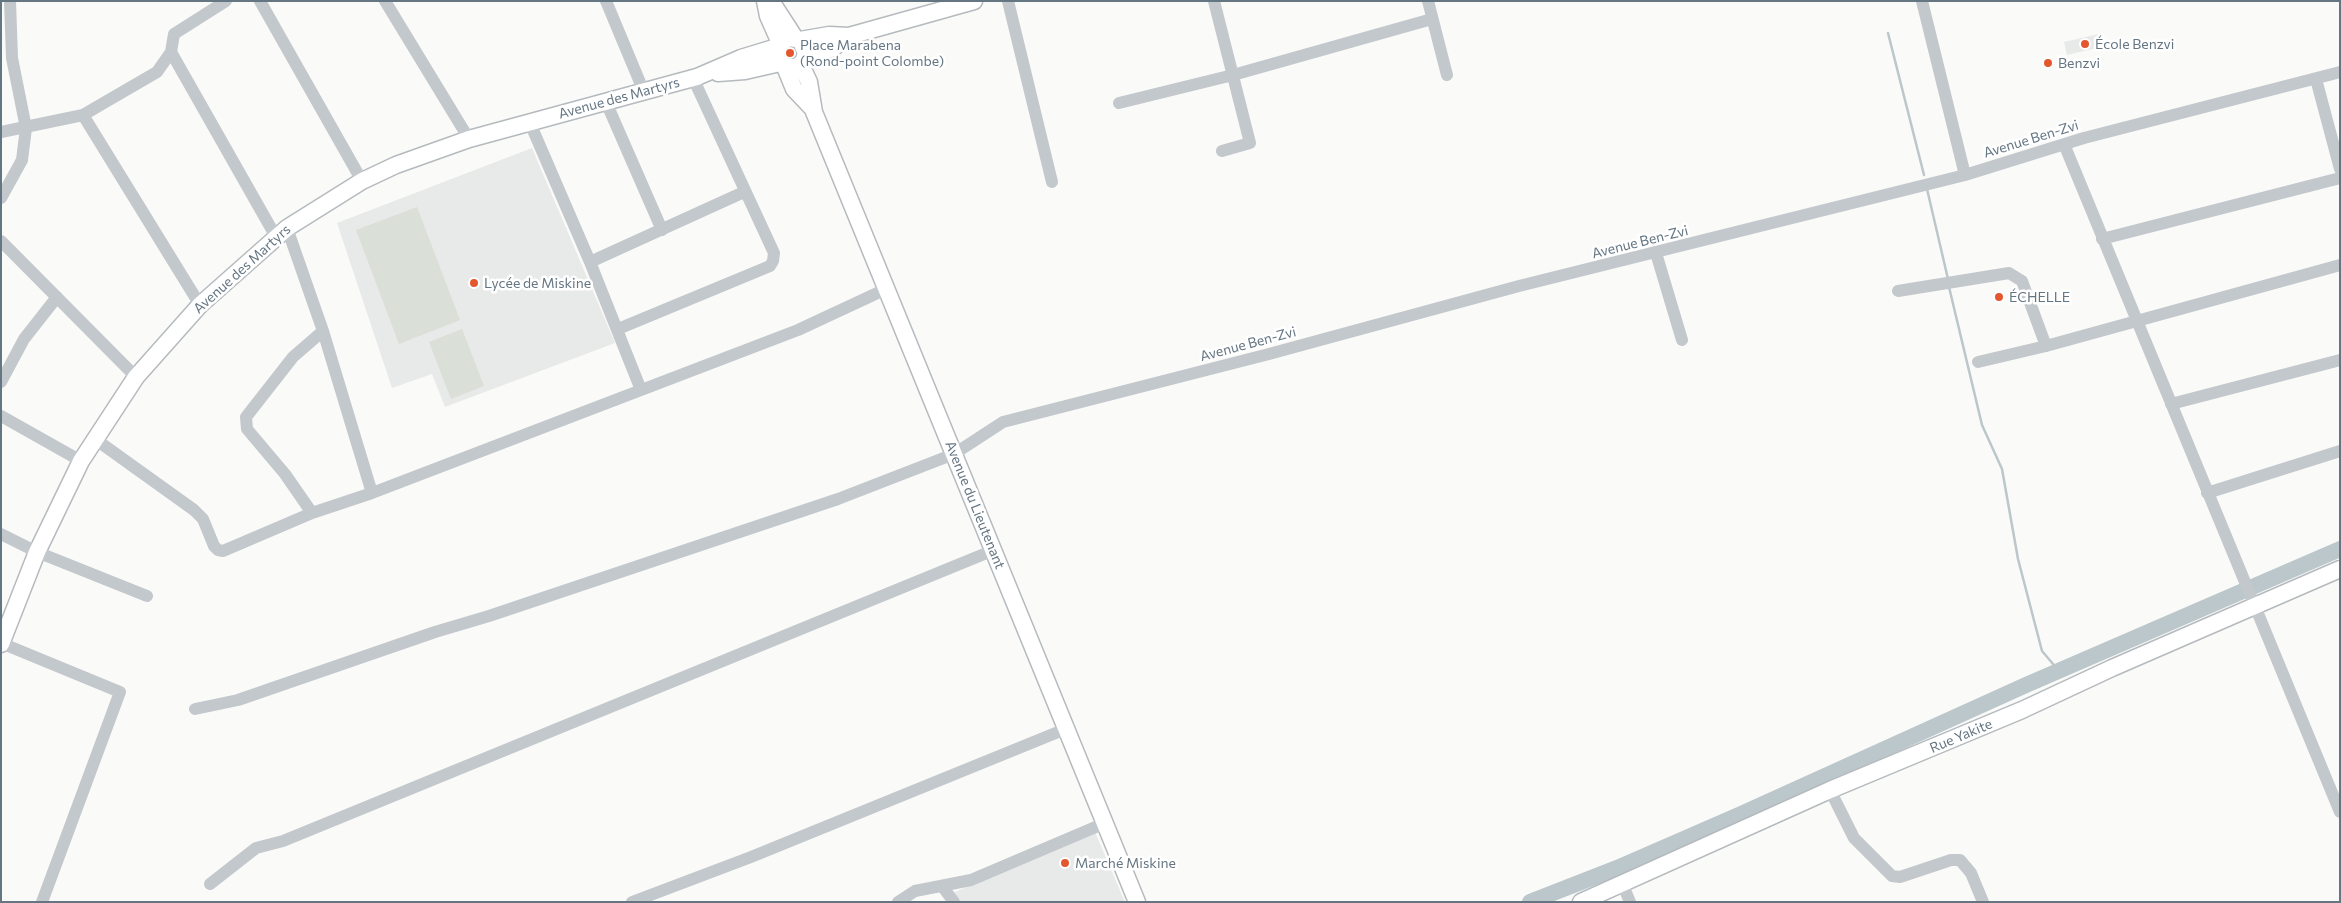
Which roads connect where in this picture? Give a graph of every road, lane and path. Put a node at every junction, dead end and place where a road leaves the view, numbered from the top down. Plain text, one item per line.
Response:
1 (10, 1) edge
2 (226, 1) edge
3 (260, 1) edge
4 (385, 1) edge
5 (606, 1) edge
6 (765, 1) edge
7 (771, 1) edge
8 (974, 1) edge
9 (1008, 1) edge
10 (1214, 1) edge
11 (1428, 1) edge
12 (1922, 1) edge
13 (1432, 19) junction
14 (849, 36) junction
15 (788, 42) junction
16 (171, 52) junction
17 (803, 62) junction
18 (783, 65) junction
19 (2340, 72) edge
20 (1447, 75) dead end
21 (701, 76) junction
22 (1234, 76) junction
23 (2316, 79) junction
24 (644, 92) junction
25 (606, 102) junction
26 (1119, 103) dead end
27 (813, 109) junction
28 (83, 116) junction
29 (530, 123) junction
30 (26, 128) junction
31 (1, 132) edge
32 (469, 139) junction
33 (2064, 144) junction
34 (1222, 151) dead end
35 (2340, 169) edge
36 (1965, 175) junction
37 (2340, 178) edge
38 (362, 181) junction
39 (1052, 182) dead end
40 (744, 192) junction
41 (1, 198) edge
42 (662, 230) junction
43 (281, 232) junction
44 (2102, 239) junction
45 (1, 241) edge
46 (1656, 254) junction
47 (590, 262) junction
48 (2340, 265) edge
49 (886, 288) junction
50 (1898, 291) dead end
51 (56, 297) junction
52 (200, 305) junction
53 (2136, 321) junction
54 (618, 329) junction
55 (323, 331) junction
56 (1682, 340) dead end
57 (2046, 346) junction
58 (2340, 360) edge
59 (1978, 362) dead end
60 (136, 378) junction
61 (1, 382) edge
62 (641, 390) junction
63 (2172, 404) junction
64 (1, 416) edge
65 (95, 438) junction
66 (2340, 451) edge
67 (954, 454) junction
68 (81, 461) junction
69 (372, 493) junction
70 (2207, 493) junction
71 (312, 513) junction
72 (1, 534) edge
73 (994, 550) junction
74 (37, 552) junction
75 (2340, 568) edge
76 (147, 596) dead end
77 (2253, 604) junction
78 (1, 643) edge
79 (196, 709) dead end
80 (1068, 728) junction
81 (1830, 790) junction
82 (2340, 812) edge
83 (1105, 823) junction
84 (1622, 883) junction
85 (210, 884) dead end
86 (942, 886) junction
87 (42, 902) edge
88 (632, 902) edge
89 (898, 902) edge
90 (954, 902) edge
91 (1137, 902) edge
92 (1581, 902) edge
93 (1630, 902) edge
94 (1983, 902) edge

1 - 30 street
2 - 16 street
3 - 38 street
4 - 32 street
5 - 24 street
6 - 15 main road
7 - 15 main road
8 - 14 main road, Avenue des Martyrs
9 - 39 street
10 - 22 street
11 - 13 street
12 - 36 street
13 - 20 street
13 - 22 street
14 - 15 main road, Avenue des Martyrs
14 - 17 main road, Avenue des Martyrs
15 - 17 main road
15 - 18 main road
15 - 21 main road, Avenue des Martyrs
16 - 28 street
16 - 43 street
17 - 18 main road
17 - 27 main road, Avenue du Lieutenant
18 - 21 main road, Avenue des Martyrs
18 - 27 main road, Avenue du Lieutenant
19 - 23 street, Avenue Ben-Zvi
21 - 24 main road, Avenue des Martyrs
21 - 40 street
22 - 26 street
22 - 34 street
23 - 33 street, Avenue Ben-Zvi
23 - 35 street
24 - 25 main road, Avenue des Martyrs
25 - 29 main road, Avenue des Martyrs
25 - 42 street
27 - 49 main road, Avenue du Lieutenant
28 - 30 street
28 - 52 street
29 - 32 main road, Avenue des Martyrs
29 - 47 street
30 - 31 street
30 - 41 street
32 - 38 main road, Avenue des Martyrs
33 - 36 street, Avenue Ben-Zvi
33 - 44 street
36 - 46 street, Avenue Ben-Zvi
37 - 44 street
38 - 43 main road, Avenue des Martyrs
40 - 42 street
40 - 54 street
42 - 47 street
43 - 52 main road, Avenue des Martyrs
43 - 55 street
44 - 53 street
45 - 51 street
46 - 56 street
46 - 67 street, Avenue Ben-Zvi
47 - 54 street
48 - 53 street
49 - 62 street
49 - 67 main road, Avenue du Lieutenant
50 - 57 street
51 - 60 street
51 - 61 street
52 - 60 main road, Avenue des Martyrs
53 - 57 street
53 - 63 street
54 - 62 street
55 - 69 street
55 - 71 street
57 - 59 street
58 - 63 street
60 - 65 main road, Avenue des Martyrs
62 - 69 street
63 - 70 street
64 - 68 street
65 - 68 main road, Avenue des Martyrs
65 - 71 street
66 - 70 street
67 - 73 main road, Avenue du Lieutenant
67 - 79 street, Avenue Ben-Zvi
68 - 74 main road, Avenue des Martyrs
69 - 71 street
70 - 77 street
72 - 74 street
73 - 80 main road, Avenue du Lieutenant
73 - 85 street
74 - 76 street
74 - 78 main road, Avenue des Martyrs
75 - 77 main road, Rue Yakite
77 - 81 main road, Rue Yakite
77 - 82 street
78 - 87 street
80 - 83 main road, Avenue du Lieutenant
80 - 88 street
81 - 84 main road, Rue Yakite
81 - 94 street
83 - 86 street
83 - 91 main road, Avenue du Lieutenant
84 - 92 main road, Rue Yakite
84 - 93 street
86 - 89 street
86 - 90 street

